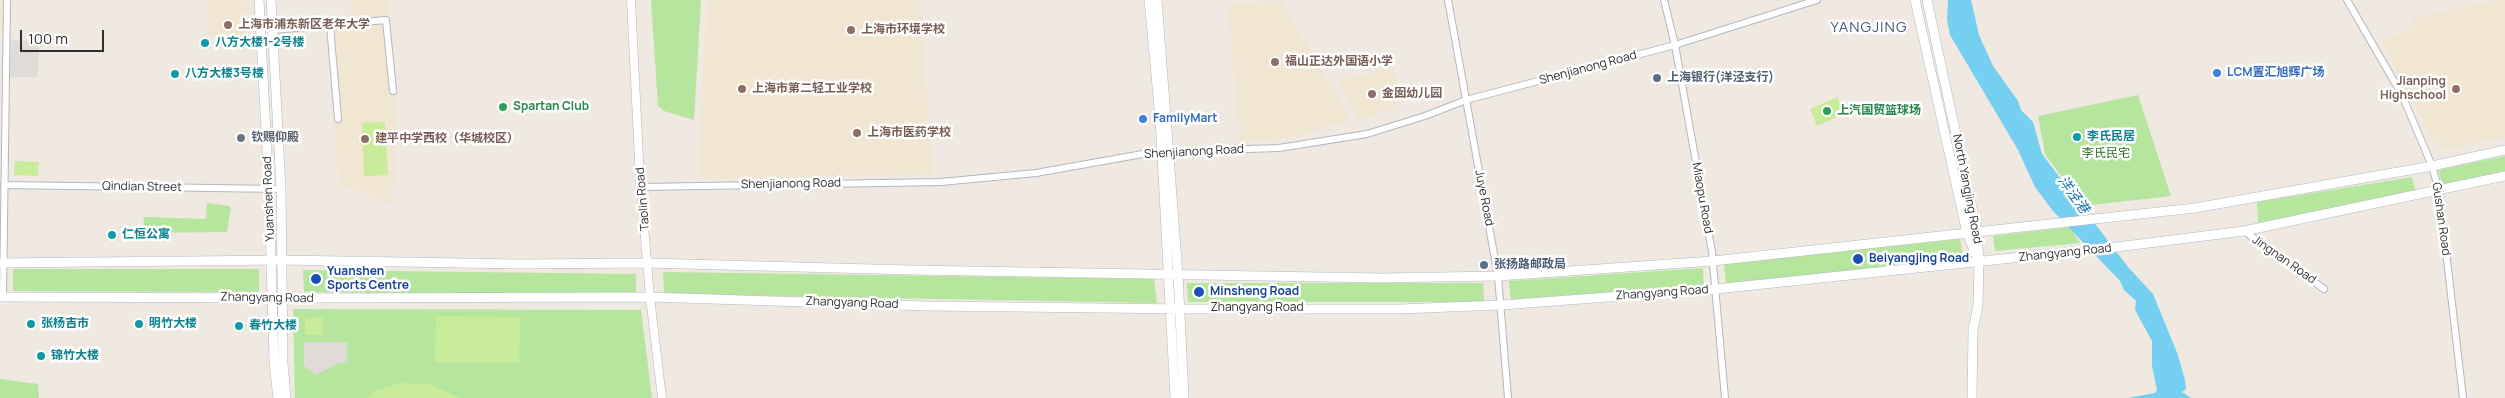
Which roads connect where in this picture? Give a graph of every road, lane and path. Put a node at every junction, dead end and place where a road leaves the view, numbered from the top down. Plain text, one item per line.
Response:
1 (6, 0) edge
2 (259, 0) edge
3 (272, 0) edge
4 (631, 0) edge
5 (1149, 0) edge
6 (1157, 0) edge
7 (1448, 0) edge
8 (1664, 0) edge
9 (1817, 0) edge
10 (1915, 0) edge
11 (1927, 0) edge
12 (2347, 0) edge
13 (330, 26) junction
14 (273, 30) junction
15 (1675, 45) junction
16 (393, 91) dead end
17 (1466, 100) junction
18 (338, 119) dead end
19 (2505, 150) edge
20 (1166, 152) junction
21 (2432, 166) junction
22 (2505, 176) edge
23 (4, 185) junction
24 (641, 187) junction
25 (269, 189) junction
26 (281, 189) junction
27 (2439, 191) junction
28 (2244, 231) junction
29 (1977, 232) junction
30 (1967, 233) junction
31 (271, 260) junction
32 (283, 260) junction
33 (1713, 261) junction
34 (1979, 262) junction
35 (2, 263) edge
36 (647, 263) junction
37 (1173, 274) junction
38 (1498, 276) junction
39 (1716, 289) junction
40 (2324, 289) dead end
41 (1, 297) edge
42 (650, 297) junction
43 (272, 298) junction
44 (282, 298) junction
45 (1501, 305) junction
46 (1174, 308) junction
47 (278, 398) edge
48 (286, 398) edge
49 (662, 398) edge
50 (1175, 398) edge
51 (1184, 398) edge
52 (1508, 398) edge
53 (1725, 398) edge
54 (1972, 398) edge
55 (2463, 398) edge

1 - 23 street
2 - 25 main road, Yuanshen Road
3 - 14 main road, Yuanshen Road
4 - 24 street, Taolin Road
5 - 20 main road
6 - 20 main road
7 - 17 street, Juye Road
8 - 15 street, Miaopu Road
9 - 15 street, Shenjianong Road
10 - 30 main road, North Yangjing Road
11 - 29 main road, North Yangjing Road
12 - 21 street, Gushan Road
13 - 14 street
13 - 16 street
13 - 18 street
14 - 26 main road, Yuanshen Road
15 - 17 street, Shenjianong Road
15 - 33 street, Miaopu Road
17 - 20 street, Shenjianong Road
17 - 38 street, Juye Road
19 - 21 main road
20 - 24 street, Shenjianong Road
20 - 37 main road
21 - 27 street, Gushan Road
21 - 29 main road
22 - 27 main road, Zhangyang Road
23 - 25 street, Qindian Street
23 - 35 street
24 - 36 street, Taolin Road
25 - 26 street, Qindian Street
25 - 31 main road, Yuanshen Road
26 - 32 main road, Yuanshen Road
27 - 28 main road, Zhangyang Road
27 - 55 street, Gushan Road
28 - 34 main road, Zhangyang Road
28 - 40 street, Jingnan Road
29 - 30 main road
29 - 34 main road, North Yangjing Road
30 - 33 main road
30 - 34 main road, North Yangjing Road
31 - 32 main road
31 - 35 main road
31 - 43 main road, Yuanshen Road
32 - 36 main road
32 - 44 main road, Yuanshen Road
33 - 38 main road
33 - 39 street, Miaopu Road
34 - 39 main road, Zhangyang Road
34 - 54 main road
35 - 41 street
36 - 37 main road
36 - 42 street, Taolin Road
37 - 38 main road
37 - 46 main road
38 - 45 street, Juye Road
39 - 45 main road, Zhangyang Road
39 - 53 street, Miaopu Road
41 - 43 main road, Zhangyang Road
42 - 44 main road, Zhangyang Road
42 - 46 main road, Zhangyang Road
42 - 49 street, Taolin Road
43 - 44 main road, Zhangyang Road
43 - 47 main road, Yuanshen Road
44 - 48 main road, Yuanshen Road
45 - 46 main road, Zhangyang Road
45 - 52 street, Juye Road
46 - 50 main road
46 - 51 main road

